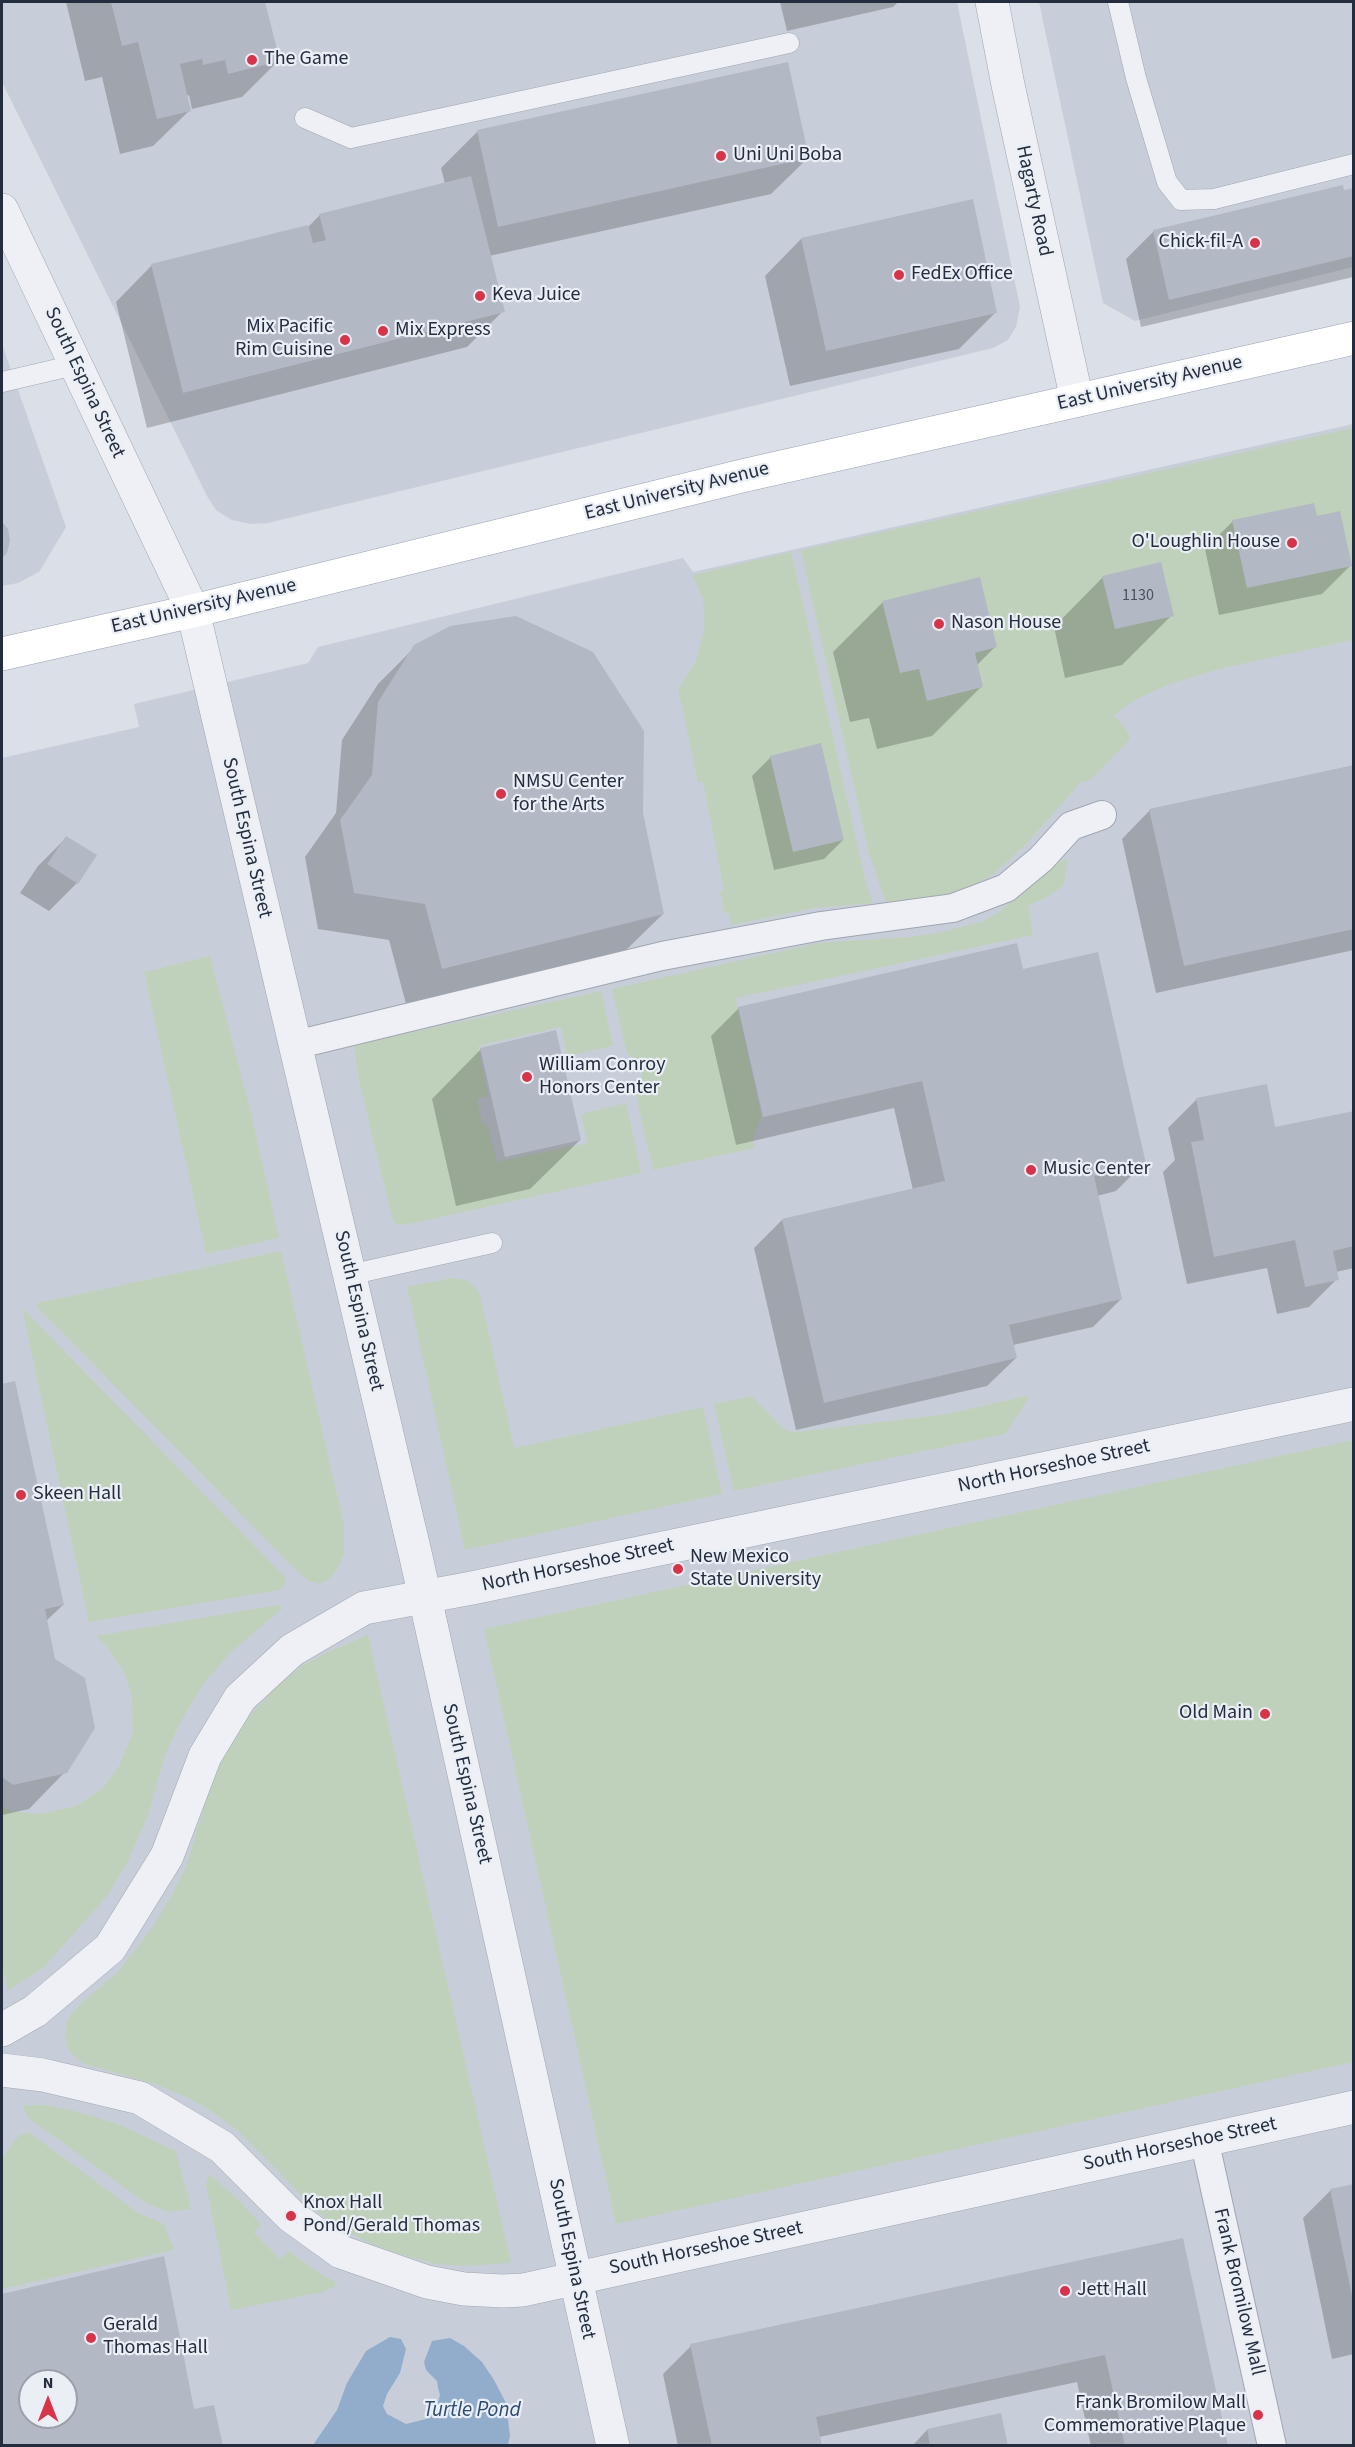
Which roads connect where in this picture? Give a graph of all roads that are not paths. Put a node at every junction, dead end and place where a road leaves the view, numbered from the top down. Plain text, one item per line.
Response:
1 (996, 2) edge
2 (1118, 2) edge
3 (789, 43) dead end
4 (305, 117) dead end
5 (1353, 164) edge
6 (2, 210) edge
7 (1353, 338) edge
8 (75, 365) junction
9 (2, 382) edge
10 (1077, 400) junction
11 (193, 611) junction
12 (2, 654) edge
13 (1102, 815) dead end
14 (295, 1045) junction
15 (492, 1243) dead end
16 (349, 1275) junction
17 (1353, 1404) edge
18 (424, 1598) junction
19 (2, 2030) edge
20 (2, 2070) edge
21 (1353, 2107) edge
22 (1204, 2139) junction
23 (575, 2278) junction
24 (613, 2445) edge
25 (1272, 2445) edge

1 - 10 street, Hagarty Road
2 - 5 lane
3 - 4 lane
6 - 8 street, South Espina Street
7 - 10 main road, East University Avenue
8 - 9 lane
8 - 11 street, South Espina Street
10 - 11 main road, East University Avenue
11 - 12 main road, East University Avenue
11 - 14 street, South Espina Street
13 - 14 street
14 - 16 street, South Espina Street
15 - 16 lane
16 - 18 street, South Espina Street
17 - 18 street, North Horseshoe Street
18 - 19 street, North Horseshoe Street
18 - 23 street, South Espina Street
20 - 23 street, South Horseshoe Street
21 - 22 street, South Horseshoe Street
22 - 23 street, South Horseshoe Street
22 - 25 street, Frank Bromilow Mall
23 - 24 street, South Espina Street

